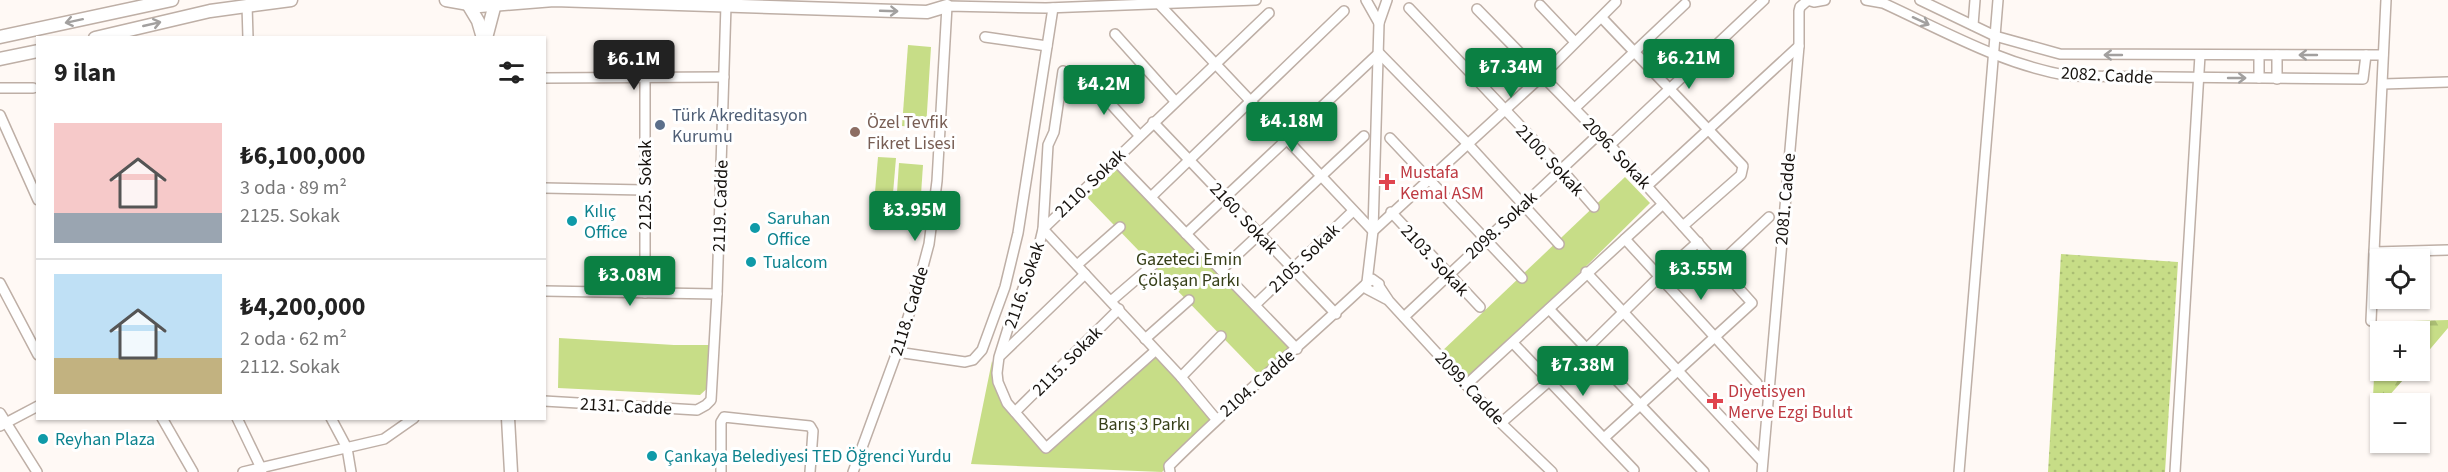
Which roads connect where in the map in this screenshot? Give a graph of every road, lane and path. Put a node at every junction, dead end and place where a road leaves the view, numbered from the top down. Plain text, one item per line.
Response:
1 (172, 0) edge
2 (291, 0) edge
3 (446, 0) edge
4 (1256, 0) edge
5 (1366, 0) edge
6 (1387, 0) edge
7 (1764, 0) edge
8 (1807, 0) edge
9 (1822, 0) edge
10 (1866, 0) edge
11 (1920, 0) edge
12 (1975, 0) edge
13 (1998, 0) edge
14 (2386, 0) edge
15 (467, 2) edge
16 (496, 2) edge
17 (944, 2) edge
18 (1616, 2) dead end
19 (725, 3) edge
20 (799, 4) edge
21 (1159, 4) junction
22 (1685, 4) dead end
23 (247, 5) junction
24 (1540, 5) dead end
25 (1053, 8) junction
26 (1409, 8) dead end
27 (1477, 9) dead end
28 (1344, 11) dead end
29 (1269, 13) dead end
30 (1602, 18) junction
31 (1379, 23) junction
32 (1973, 25) junction
33 (1114, 34) dead end
34 (104, 36) edge
35 (248, 36) edge
36 (484, 36) edge
37 (486, 36) edge
38 (1995, 36) junction
39 (0, 37) edge
40 (985, 37) dead end
41 (1575, 42) junction
42 (1047, 46) junction
43 (1798, 46) junction
44 (36, 51) edge
45 (1635, 52) junction
46 (1379, 53) junction
47 (1993, 54) junction
48 (2200, 55) junction
49 (2277, 55) junction
50 (2366, 55) junction
51 (2383, 55) junction
52 (2259, 56) junction
53 (0, 59) edge
54 (1215, 64) junction
55 (1063, 70) dead end
56 (1542, 76) junction
57 (645, 77) junction
58 (724, 77) junction
59 (546, 78) edge
60 (2200, 78) junction
61 (2259, 78) junction
62 (1088, 79) dead end
63 (2277, 79) junction
64 (2448, 82) edge
65 (2383, 84) junction
66 (0, 88) edge
67 (33, 88) dead end
68 (1671, 89) junction
69 (1176, 101) junction
70 (1250, 101) junction
71 (1575, 108) junction
72 (1504, 111) junction
73 (0, 115) edge
74 (1153, 122) junction
75 (1709, 130) junction
76 (3, 134) edge
77 (1599, 134) junction
78 (1139, 135) junction
79 (1364, 136) dead end
80 (1390, 138) dead end
81 (1286, 140) junction
82 (1467, 143) junction
83 (1610, 145) junction
84 (1190, 159) junction
85 (1115, 160) junction
86 (1562, 170) junction
87 (1320, 176) junction
88 (1429, 179) junction
89 (1647, 186) junction
90 (546, 188) edge
91 (645, 190) junction
92 (36, 196) edge
93 (1152, 196) junction
94 (1225, 197) junction
95 (1524, 204) junction
96 (1663, 204) junction
97 (1594, 207) dead end
98 (1353, 211) junction
99 (1391, 212) junction
100 (1769, 217) dead end
101 (1683, 225) junction
102 (1120, 227) dead end
103 (1042, 229) junction
104 (1373, 231) junction
105 (1259, 233) junction
106 (1186, 234) junction
107 (1624, 239) junction
108 (1487, 240) junction
109 (1698, 242) junction
110 (1558, 243) dead end
111 (2374, 249) edge
112 (2430, 250) edge
113 (2448, 250) edge
114 (1154, 264) dead end
115 (1077, 265) junction
116 (1719, 265) junction
117 (1292, 269) junction
118 (1221, 270) junction
119 (1586, 272) junction
120 (1085, 274) junction
121 (1448, 274) junction
122 (1660, 276) junction
123 (1522, 278) dead end
124 (0, 283) edge
125 (1373, 286) junction
126 (546, 291) edge
127 (645, 293) junction
128 (717, 294) junction
129 (1189, 300) dead end
130 (1111, 302) junction
131 (1255, 305) junction
132 (1480, 307) dead end
133 (1119, 309) junction
134 (1549, 309) junction
135 (2372, 309) edge
136 (1624, 311) junction
137 (1336, 314) junction
138 (1404, 317) junction
139 (2371, 321) dead end
140 (1221, 336) dead end
141 (1714, 336) junction
142 (1145, 339) junction
143 (1512, 343) junction
144 (1587, 348) junction
145 (1297, 349) junction
146 (36, 351) edge
147 (1155, 351) junction
148 (897, 352) junction
149 (999, 357) junction
150 (1677, 371) junction
151 (1182, 377) junction
152 (1549, 382) junction
153 (1757, 384) dead end
154 (1466, 385) junction
155 (546, 401) edge
156 (706, 405) joint
157 (36, 406) edge
158 (1640, 406) junction
159 (1015, 412) junction
160 (0, 413) edge
161 (1216, 419) junction
162 (163, 420) edge
163 (238, 420) edge
164 (331, 420) edge
165 (411, 420) edge
166 (508, 420) edge
167 (1501, 423) junction
168 (3, 424) edge
169 (1604, 438) junction
170 (347, 448) junction
171 (1762, 461) junction
172 (261, 469) edge
173 (1169, 469) edge
174 (1634, 470) dead end
175 (37, 472) edge
176 (193, 472) edge
177 (243, 472) edge
178 (351, 472) edge
179 (511, 472) edge
180 (721, 472) edge
181 (810, 472) edge
182 (853, 472) edge
183 (1552, 472) edge
184 (1704, 472) edge
185 (1762, 472) edge
186 (1959, 472) edge
187 (2175, 472) edge

1 -> 39 street
2 - 23 street
3 - 15 street
4 - 21 street
5 - 31 street
6 - 31 street
7 - 68 street
8 - 9 street
8 - 43 street, 2081. Cadde
10 -> 47 street, 2082. Cadde
11 - 32 street, 2082. Cadde
12 - 32 street
13 - 38 street
14 - 51 street
15 - 16 street
15 - 36 street
16 - 19 street
16 - 37 street
20 -> 17 street
17 - 25 street
17 - 148 street, 2118. Cadde
18 - 30 street
19 - 20 street
19 - 58 street, 2119. Cadde
21 - 25 street
21 - 54 street
22 - 45 street
34 -> 23 street
23 - 35 street
24 - 41 street
25 - 42 street
26 - 72 street, 2100. Sokak
27 - 56 street, 2096. Sokak
28 - 70 street
29 - 54 street, 2110. Sokak
30 - 41 street
30 - 45 street
31 - 46 street
32 - 38 street, 2082. Cadde
33 - 69 street
38 - 47 street
48 -> 38 street, 2082. Cadde
40 - 42 street
41 - 56 street
42 - 148 street
43 - 75 street
43 - 171 street, 2081. Cadde
44 - 53 street
45 - 68 street
45 - 71 street
46 - 81 street
46 - 82 street
46 - 104 street
47 - 60 street, 2082. Cadde
47 - 186 street
48 - 52 street, 2082. Cadde
48 - 60 street
50 -> 49 street, 2082. Cadde
49 - 52 street, 2082. Cadde
49 - 63 street
50 - 51 street, 2082. Cadde
50 - 63 street, 2082. Cadde
51 - 65 street
52 - 61 street
54 - 69 street, 2110. Sokak
54 - 70 street
55 - 103 street, 2116. Sokak
56 - 71 street, 2096. Sokak
56 - 72 street
57 - 58 street
57 - 59 street
57 - 91 street, 2125. Sokak
58 - 128 street, 2119. Cadde
60 -> 61 street, 2082. Cadde
60 - 187 street
61 - 63 street, 2082. Cadde
62 - 78 street
64 - 65 street
65 - 111 street
66 - 67 street
68 - 75 street
68 - 83 street
69 - 74 street, 2110. Sokak
70 - 81 street
70 - 84 street
71 - 77 street, 2096. Sokak
72 - 82 street
72 - 86 street, 2100. Sokak
73 - 76 street
74 - 78 street, 2110. Sokak
74 - 84 street, 2160. Sokak
75 - 89 street
75 - 101 street
76 - 92 street
77 - 83 street, 2096. Sokak
77 - 86 street, 2098. Sokak
78 - 85 street, 2110. Sokak
79 - 87 street
80 - 88 street
81 - 87 street
81 - 94 street
82 - 88 street
82 - 95 street
83 - 89 street, 2096. Sokak
84 - 93 street
84 - 94 street, 2160. Sokak
85 - 93 street
85 - 103 street, 2110. Sokak
86 - 95 street, 2098. Sokak
86 - 97 street, 2100. Sokak
87 - 98 street
87 - 105 street
88 - 99 street
88 - 108 street
89 - 96 street, 2096. Sokak
90 - 91 street
91 - 127 street, 2125. Sokak
93 - 106 street
94 - 105 street, 2160. Sokak
94 - 106 street
95 - 108 street, 2098. Sokak
95 - 110 street
96 - 101 street, 2096. Sokak
96 - 107 street
98 - 104 street
98 - 117 street, 2105. Sokak
99 - 104 street
99 - 121 street, 2103. Sokak
100 - 116 street
101 - 109 street, 2096. Sokak
102 - 115 street
103 - 115 street
103 - 149 street, 2116. Sokak
104 - 125 street
105 - 117 street, 2160. Sokak
105 - 118 street
106 - 118 street
107 - 119 street
107 - 122 street
108 - 121 street, 2098. Sokak
108 - 123 street
109 - 116 street, 2096. Sokak
109 - 122 street
112 - 113 street
114 - 130 street
115 - 120 street
116 - 141 street, 2096. Sokak
117 - 131 street, 2105. Sokak
117 - 137 street, 2160. Sokak
118 - 131 street
119 - 134 street
119 - 136 street
120 - 130 street
120 - 149 street
121 - 132 street, 2103. Sokak
121 - 138 street, 2098. Sokak
122 - 136 street
122 - 141 street
124 - 146 street
125 - 137 street, 2104. Cadde
125 - 138 street, 2099. Cadde
126 - 127 street
127 - 128 street
128 - 156 street, 2119. Cadde
129 - 142 street
130 - 133 street
131 - 145 street
133 - 142 street
133 - 159 street, 2115. Sokak
134 - 143 street
134 - 144 street
135 - 139 street
136 - 144 street
136 - 150 street
137 - 145 street, 2104. Cadde
138 - 154 street, 2099. Cadde
140 - 151 street
141 - 150 street
141 - 153 street
142 - 147 street
143 - 152 street
143 - 154 street
144 - 152 street
144 - 158 street
145 - 161 street, 2104. Cadde
147 - 151 street
147 - 159 street, 2116. Sokak
148 - 182 street, 2118. Cadde
149 - 159 street, 2116. Sokak
150 - 158 street
150 - 171 street
151 - 161 street
152 - 167 street
152 - 169 street
154 - 167 street, 2099. Cadde
155 - 156 street, 2131. Cadde
157 - 168 street
158 - 169 street
158 - 184 street
160 - 168 street
161 - 173 street, 2104. Cadde
162 - 176 street
163 - 172 street
164 - 170 street
165 - 170 street
166 - 179 street
167 - 183 street, 2099. Cadde
168 - 175 street
169 - 174 street
170 - 172 street
170 - 178 street
171 - 185 street, 2081. Cadde
172 - 177 street
180 - 181 street

